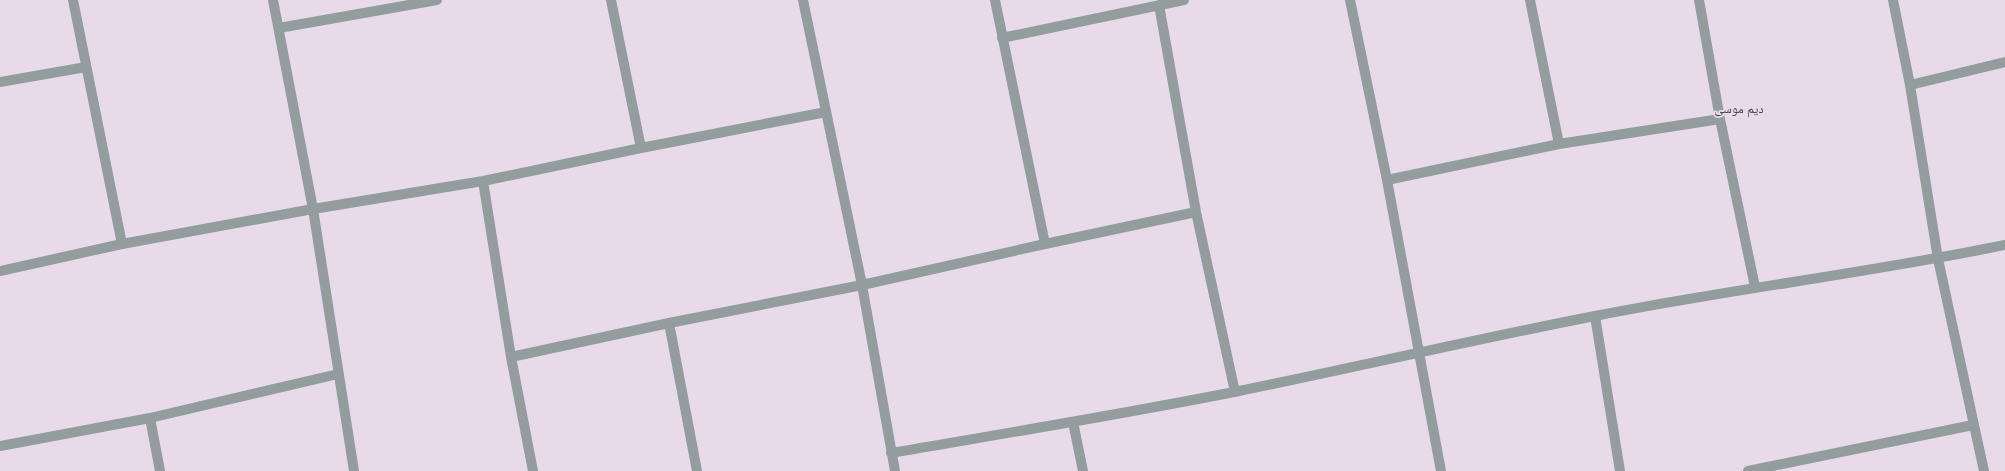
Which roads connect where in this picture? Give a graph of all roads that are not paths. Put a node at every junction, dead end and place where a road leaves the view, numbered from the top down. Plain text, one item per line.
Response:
1 (73, 0) edge
2 (273, 0) edge
3 (437, 0) edge
4 (611, 0) edge
5 (803, 0) edge
6 (995, 0) edge
7 (1184, 0) edge
8 (1350, 0) edge
9 (1530, 0) edge
10 (1699, 0) edge
11 (1893, 0) edge
12 (1159, 5) junction
13 (279, 28) junction
14 (1002, 38) junction
15 (2005, 62) edge
16 (86, 67) junction
17 (0, 82) edge
18 (1910, 85) junction
19 (826, 112) junction
20 (1720, 119) junction
21 (1559, 144) junction
22 (640, 148) junction
23 (1387, 180) junction
24 (482, 181) junction
25 (313, 209) junction
26 (1196, 212) junction
27 (122, 244) junction
28 (1045, 244) junction
29 (2005, 245) edge
30 (1938, 259) junction
31 (0, 271) edge
32 (862, 285) junction
33 (1755, 287) junction
34 (1595, 316) junction
35 (669, 323) junction
36 (1418, 354) junction
37 (511, 357) junction
38 (338, 374) junction
39 (1235, 392) junction
40 (150, 418) junction
41 (1073, 422) junction
42 (1973, 425) junction
43 (0, 446) edge
44 (892, 453) junction
45 (1796, 466) edge
46 (160, 471) edge
47 (354, 471) edge
48 (533, 471) edge
49 (697, 471) edge
50 (895, 471) edge
51 (1083, 471) edge
52 (1441, 471) edge
53 (1620, 471) edge
54 (1748, 471) edge
55 (1984, 471) edge

1 - 16 street
2 - 13 street
3 - 13 street
4 - 22 street
5 - 19 street
6 - 14 street
7 - 12 street
8 - 23 street
9 - 21 street
10 - 20 street
11 - 18 street
12 - 14 street
12 - 26 street
13 - 25 street
14 - 28 street
15 - 18 street
16 - 17 street
16 - 27 street
18 - 30 street
19 - 22 street
19 - 32 street
20 - 21 street
20 - 33 street
21 - 23 street
22 - 24 street
23 - 36 street
24 - 25 street
24 - 37 street
25 - 27 street
25 - 38 street
26 - 28 street
26 - 39 street
27 - 31 street
28 - 32 street
29 - 30 street
30 - 33 street
30 - 42 street
32 - 35 street
32 - 44 street
33 - 34 street
34 - 36 street
34 - 53 street
35 - 37 street
35 - 49 street
36 - 39 street
36 - 52 street
37 - 48 street
38 - 40 street
38 - 47 street
39 - 41 street
40 - 43 street
40 - 46 street
41 - 44 street
41 - 51 street
42 - 45 street
42 - 55 street
44 - 50 street
45 - 54 street

